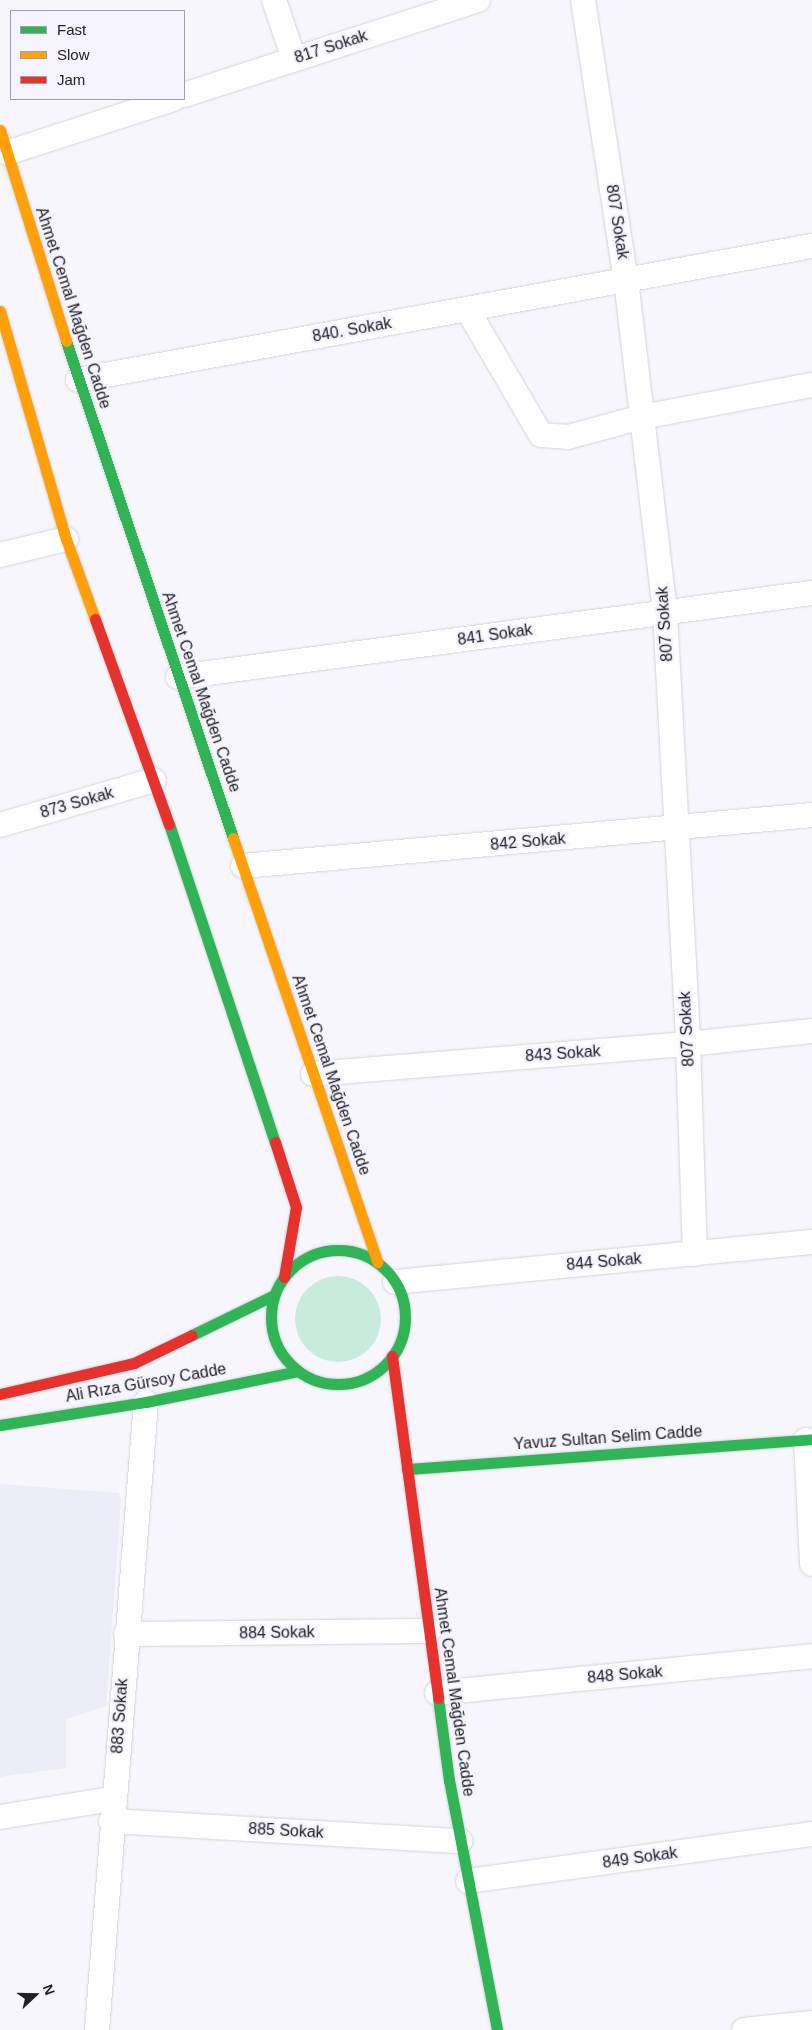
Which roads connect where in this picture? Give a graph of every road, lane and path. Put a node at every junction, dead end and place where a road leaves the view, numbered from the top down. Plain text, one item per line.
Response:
1 (274, 0) edge
2 (478, 0) edge
3 (582, 0) edge
4 (294, 59) junction
5 (185, 95) edge
6 (170, 100) edge
7 (0, 130) edge
8 (7, 153) junction
9 (812, 246) edge
10 (626, 280) junction
11 (466, 309) junction
12 (0, 311) edge
13 (8, 367) edge
14 (78, 380) junction
15 (812, 385) edge
16 (642, 417) junction
17 (66, 539) junction
18 (0, 555) edge
19 (812, 593) edge
20 (665, 612) junction
21 (178, 678) junction
22 (154, 780) junction
23 (812, 815) edge
24 (0, 825) edge
25 (676, 829) junction
26 (243, 866) junction
27 (812, 1031) edge
28 (688, 1044) junction
29 (313, 1074) junction
30 (812, 1242) edge
31 (695, 1254) junction
32 (377, 1262) junction
33 (284, 1277) junction
34 (395, 1282) junction
35 (274, 1295) junction
36 (392, 1356) junction
37 (298, 1371) junction
38 (0, 1394) edge
39 (146, 1402) junction
40 (0, 1425) edge
41 (809, 1440) edge
42 (407, 1469) junction
43 (812, 1564) edge
44 (429, 1631) junction
45 (126, 1634) junction
46 (812, 1656) edge
47 (437, 1693) junction
48 (112, 1810) junction
49 (0, 1817) edge
50 (812, 1834) edge
51 (460, 1841) junction
52 (468, 1881) junction
53 (812, 2023) edge
54 (97, 2030) edge
55 (497, 2030) edge
56 (744, 2030) edge

1 - 4 street
2 - 4 street, 817 Sokak
3 - 10 street, 807 Sokak
4 - 5 street, 817 Sokak
6 - 8 street
7 - 8 main road, Ahmet Cemal Mağden Cadde
8 - 14 main road, Ahmet Cemal Mağden Cadde
9 - 10 street, 840. Sokak
10 - 11 street, 840. Sokak
10 - 16 street, 807 Sokak
11 - 14 street, 840. Sokak
11 - 16 street
12 - 13 main road
13 - 17 main road
14 - 21 main road, Ahmet Cemal Mağden Cadde
15 - 16 street
16 - 20 street, 807 Sokak
17 - 18 street
17 - 22 main road
19 - 20 street, 841 Sokak
20 - 21 street, 841 Sokak
20 - 25 street, 807 Sokak
21 - 26 main road, Ahmet Cemal Mağden Cadde
22 - 24 street, 873 Sokak
22 - 33 main road
23 - 25 street, 842 Sokak
25 - 26 street, 842 Sokak
25 - 28 street, 807 Sokak
26 - 29 main road, Ahmet Cemal Mağden Cadde
27 - 28 street, 843 Sokak
28 - 29 street, 843 Sokak
28 - 31 street, 807 Sokak
29 - 32 main road, Ahmet Cemal Mağden Cadde
30 - 31 street, 844 Sokak
31 - 34 street, 844 Sokak
32 - 33 main road
32 - 34 main road
33 - 35 main road
34 - 36 main road
35 - 37 main road
35 - 38 main road, Ali Rıza Gürsoy Cadde
36 - 37 main road
36 - 42 main road, Ahmet Cemal Mağden Cadde
37 - 39 main road, Ali Rıza Gürsoy Cadde
39 - 40 main road, Ali Rıza Gürsoy Cadde
39 - 45 street, 883 Sokak
41 - 42 main road, Yavuz Sultan Selim Cadde
41 - 43 street
42 - 44 main road, Ahmet Cemal Mağden Cadde
44 - 45 street, 884 Sokak
44 - 47 main road, Ahmet Cemal Mağden Cadde
45 - 48 street, 883 Sokak
46 - 47 street, 848 Sokak
47 - 51 main road, Ahmet Cemal Mağden Cadde
48 - 49 street, 885 Sokak
48 - 51 street, 885 Sokak
48 - 54 street, 883 Sokak
50 - 52 street, 849 Sokak
51 - 52 main road, Ahmet Cemal Mağden Cadde
52 - 55 main road, Ahmet Cemal Mağden Cadde
53 - 56 street

